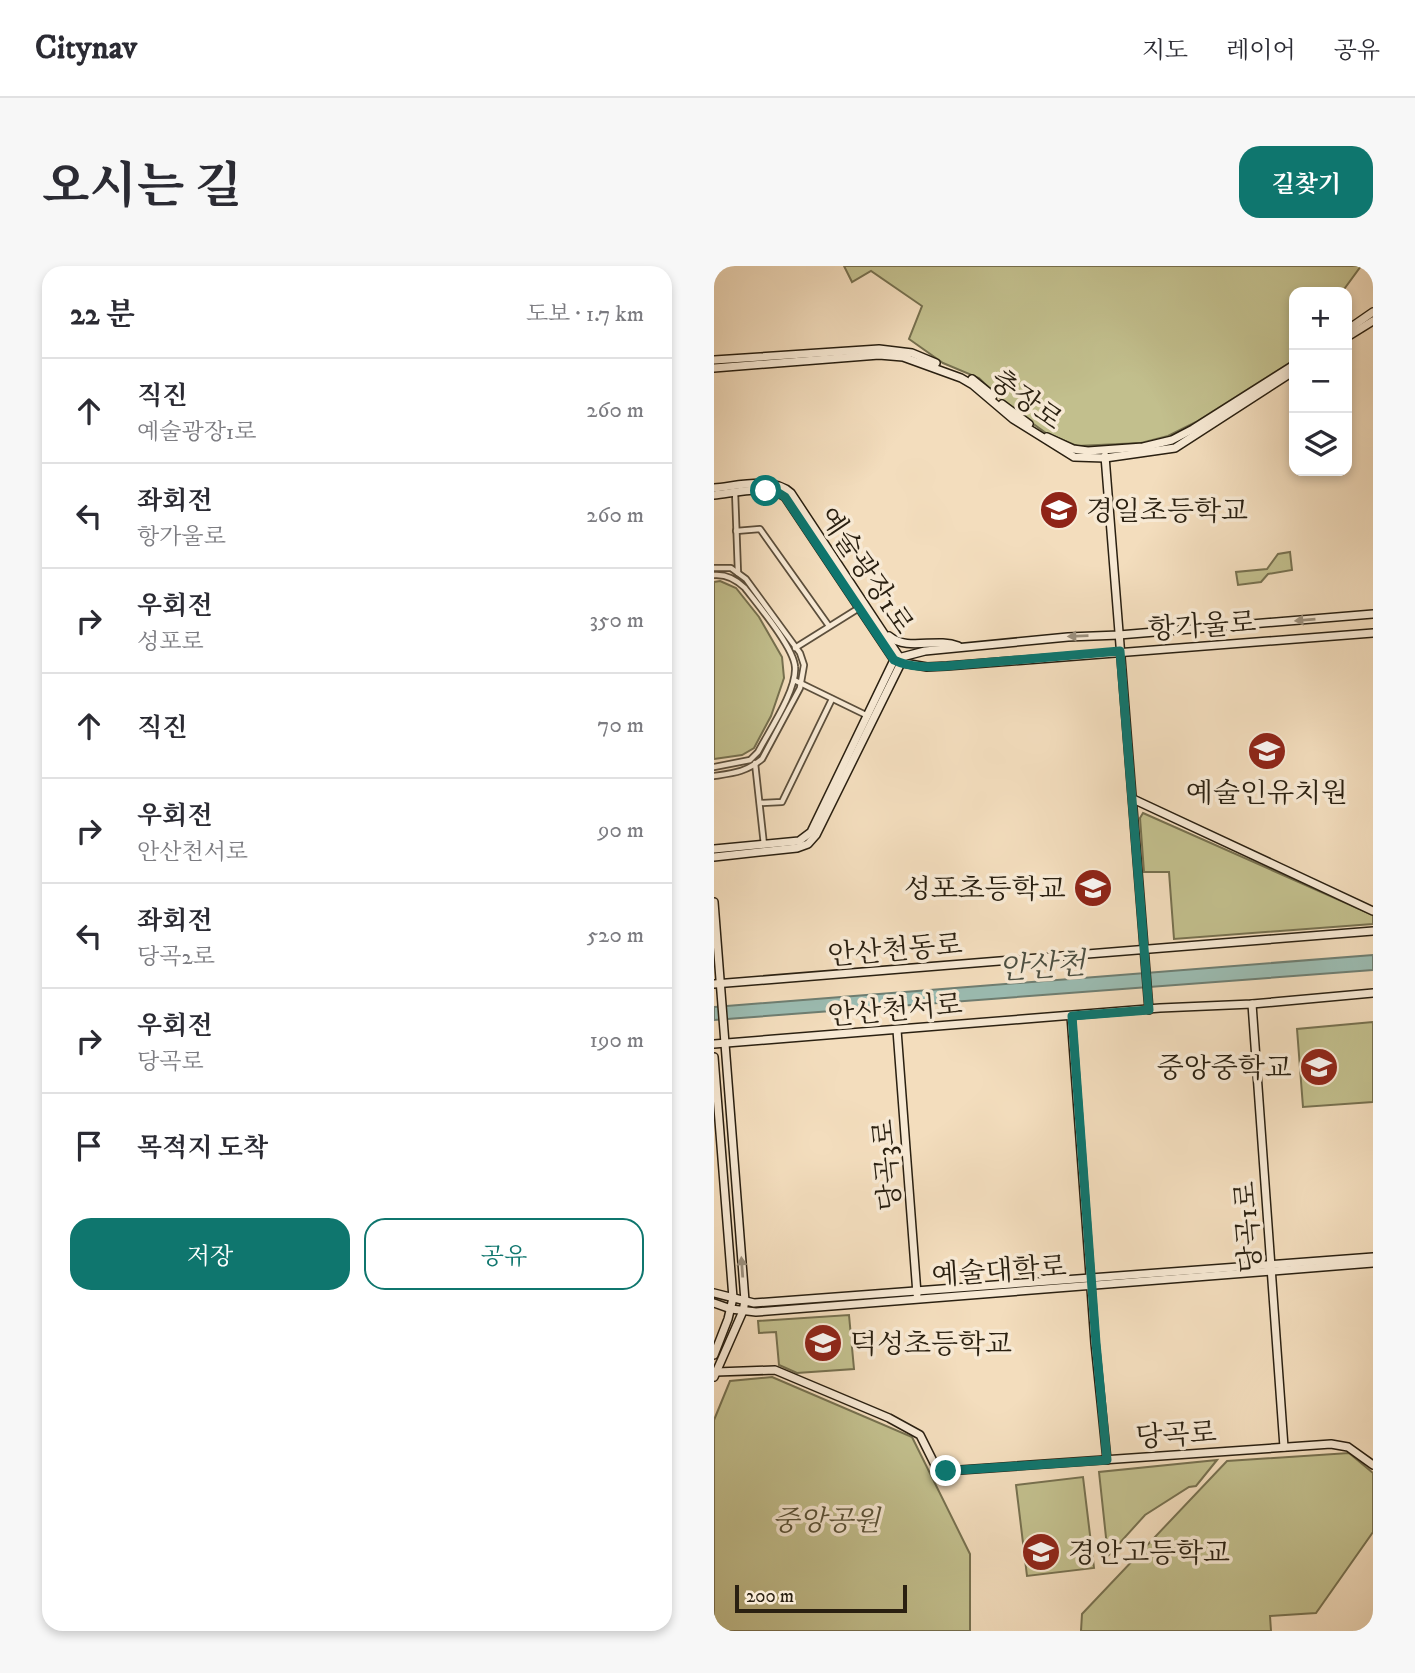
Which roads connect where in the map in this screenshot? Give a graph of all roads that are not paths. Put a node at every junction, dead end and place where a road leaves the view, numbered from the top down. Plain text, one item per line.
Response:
1 (1373, 312) edge
2 (1373, 321) edge
3 (1352, 327) edge
4 (1352, 334) edge
5 (714, 360) edge
6 (714, 368) edge
7 (1289, 368) edge
8 (1289, 374) edge
9 (1105, 449) junction
10 (1105, 458) junction
11 (714, 488) edge
12 (735, 490) junction
13 (714, 495) edge
14 (736, 531) junction
15 (714, 568) edge
16 (738, 572) junction
17 (714, 575) edge
18 (738, 581) junction
19 (862, 605) junction
20 (1373, 614) edge
21 (829, 626) junction
22 (881, 627) junction
23 (1373, 633) edge
24 (1119, 635) junction
25 (962, 647) junction
26 (793, 649) junction
27 (1120, 651) junction
28 (899, 660) junction
29 (794, 680) junction
30 (801, 683) junction
31 (832, 699) junction
32 (870, 717) junction
33 (754, 755) junction
34 (755, 764) junction
35 (714, 767) edge
36 (714, 776) edge
37 (1133, 799) junction
38 (760, 803) junction
39 (764, 848) junction
40 (714, 849) edge
41 (714, 857) edge
42 (714, 902) edge
43 (1373, 911) edge
44 (1373, 931) edge
45 (1145, 949) junction
46 (718, 987) edge
47 (1373, 993) edge
48 (1252, 1004) junction
49 (1149, 1010) junction
50 (1072, 1016) junction
51 (897, 1030) junction
52 (714, 1044) edge
53 (726, 1044) junction
54 (714, 1057) edge
55 (1373, 1257) edge
56 (1373, 1264) edge
57 (1271, 1268) junction
58 (1091, 1281) junction
59 (714, 1293) edge
60 (917, 1294) junction
61 (733, 1298) junction
62 (744, 1301) junction
63 (714, 1303) edge
64 (731, 1308) junction
65 (743, 1311) junction
66 (714, 1355) edge
67 (715, 1374) edge
68 (1284, 1447) junction
69 (1107, 1460) junction
70 (1373, 1465) edge

1 - 3 street
2 - 4 street
5 - 9 street, 충장로
6 - 10 street, 충장로
7 - 9 street, 충장로
8 - 10 street, 충장로
9 - 10 street
10 - 24 street
11 - 12 street, 예술광장1로
12 - 13 street, 예술광장1로
12 - 14 street
12 - 19 street, 예술광장1로
14 - 16 street
14 - 21 street
15 - 16 street
16 - 18 street
16 - 26 street
17 - 18 street
18 - 26 street
19 - 21 street
19 - 22 street, 예술광장1로
19 - 28 street, 예술광장1로
20 -> 24 street, 항가울로
21 - 26 street
22 - 25 street, 항가울로
22 - 28 street, 예술광장1로
23 - 27 street, 항가울로
24 -> 25 street, 항가울로
24 - 27 street
25 - 28 street, 항가울로
26 - 29 street
26 - 30 street
27 - 28 street, 항가울로
27 - 37 street
28 - 32 street, 예술광장1로
29 - 30 street
29 - 33 street
30 - 31 street
30 - 34 street
31 - 32 street
31 - 38 street
32 - 39 street, 예술광장1로
33 - 34 street
33 - 35 street
34 - 36 street
34 - 38 street
37 - 43 street
37 - 45 street
38 - 39 street
39 - 40 street, 예술광장1로
39 - 41 street, 예술광장1로
42 - 46 street
44 - 45 street, 안산천동로
45 - 46 street, 안산천동로
45 - 49 street
46 - 53 street
47 - 48 street, 안산천서로
48 - 49 street, 안산천서로
48 - 57 street, 당곡1로
49 - 50 street, 안산천서로
50 - 51 street, 안산천서로
50 - 58 street
51 - 53 street, 안산천서로
51 - 60 street, 당곡3로
52 - 53 street, 안산천서로
62 -> 53 street
54 - 61 street
55 - 57 street, 예술대학로
56 - 57 street, 예술대학로
57 - 58 street, 예술대학로
57 - 68 street, 당곡1로
58 - 60 street, 예술대학로
58 - 69 street
59 - 61 street, 예술대학로
60 - 62 street, 예술대학로
60 - 65 street, 예술대학로
61 - 62 street, 예술대학로
61 - 64 street
62 - 65 street
63 - 64 street, 예술대학로
64 - 65 street, 예술대학로
64 - 66 street
65 - 67 street
67 - 69 street, 당곡로
68 - 69 street, 당곡로
68 - 70 street, 당곡로

